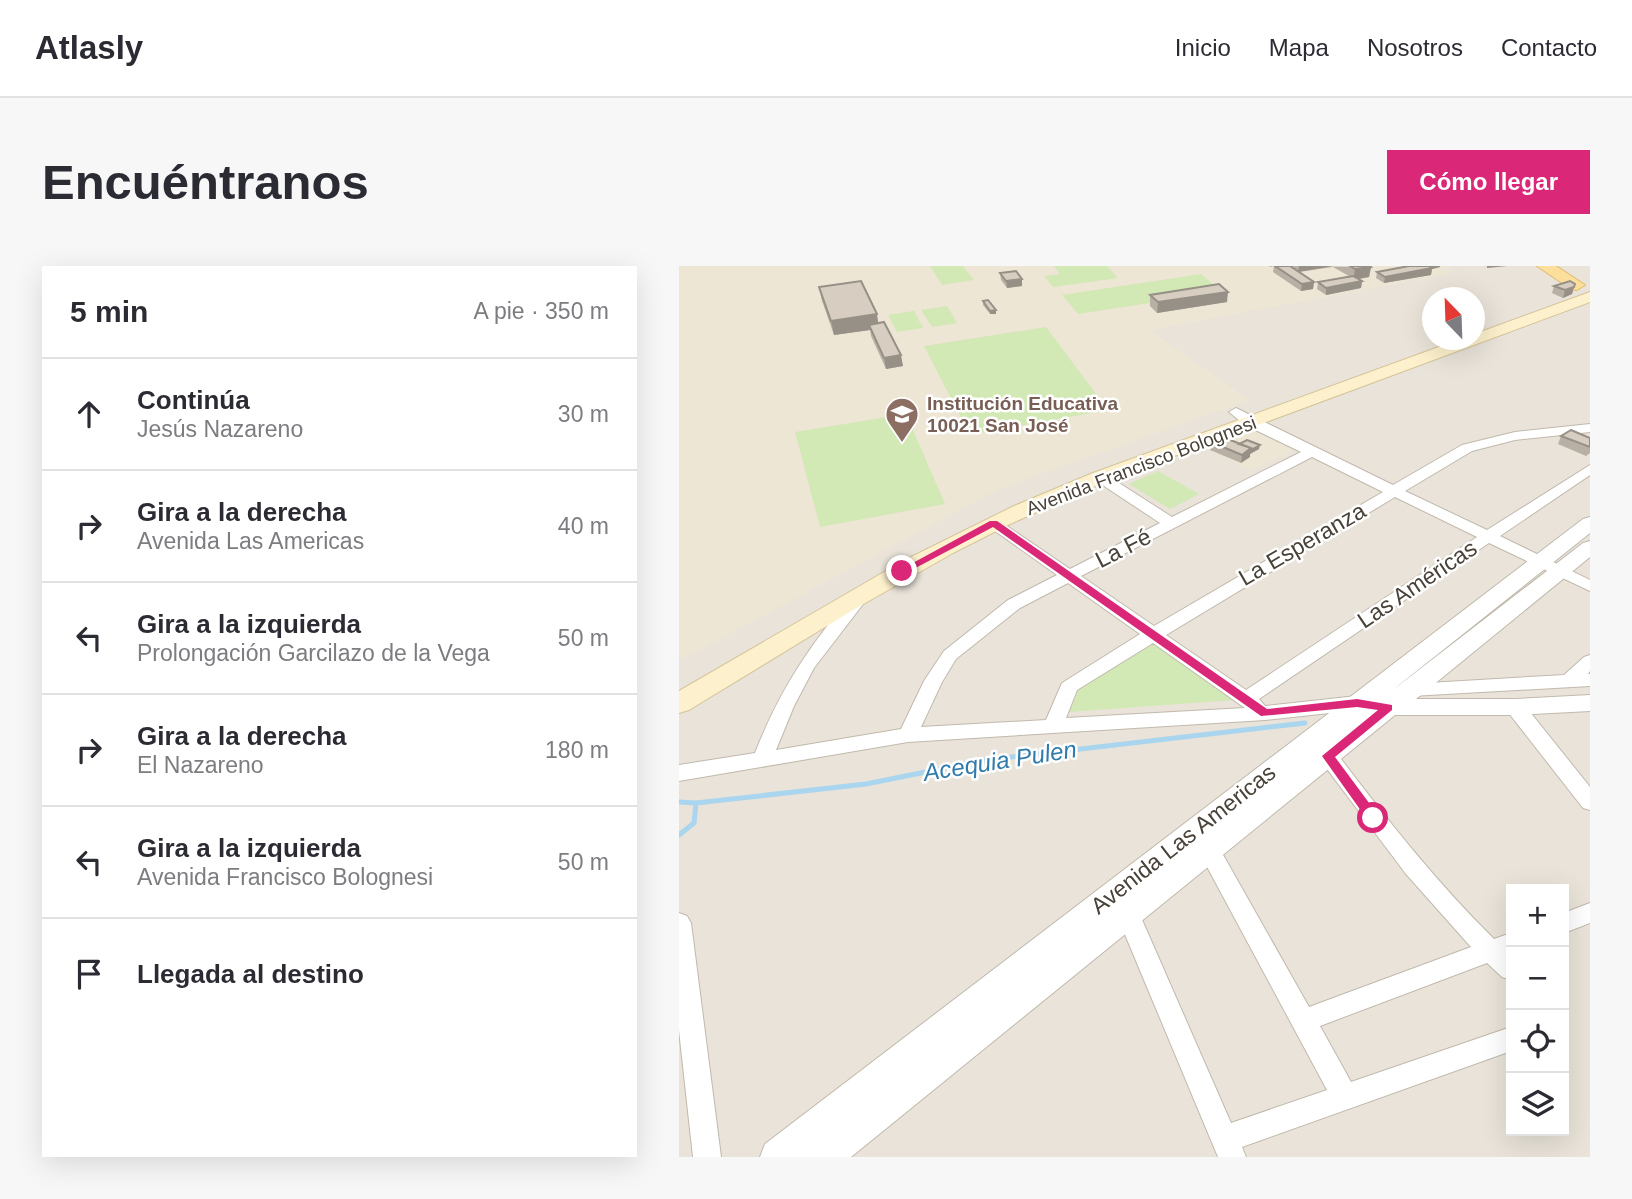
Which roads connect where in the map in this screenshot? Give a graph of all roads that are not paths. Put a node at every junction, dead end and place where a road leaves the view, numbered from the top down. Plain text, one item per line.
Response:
1 (1545, 266) edge
2 (1564, 266) edge
3 (1587, 286) edge
4 (1485, 325) edge
5 (1422, 347) edge
6 (1243, 417) junction
7 (1590, 428) edge
8 (1311, 452) junction
9 (1590, 469) edge
10 (1100, 477) junction
11 (1393, 491) junction
12 (993, 523) junction
13 (1171, 523) junction
14 (1590, 523) edge
15 (1487, 537) junction
16 (1590, 547) edge
17 (1550, 567) junction
18 (1069, 576) junction
19 (1590, 586) edge
20 (862, 594) junction
21 (1151, 633) junction
22 (1590, 661) edge
23 (679, 680) edge
24 (1590, 680) edge
25 (1568, 682) junction
26 (1411, 690) junction
27 (1245, 699) junction
28 (679, 703) edge
29 (1357, 703) junction
30 (1590, 703) edge
31 (1515, 707) junction
32 (1388, 708) junction
33 (1265, 713) junction
34 (1053, 726) junction
35 (908, 735) junction
36 (1328, 756) junction
37 (762, 761) junction
38 (679, 773) edge
39 (1590, 802) edge
40 (1209, 850) junction
41 (1590, 913) edge
42 (1128, 914) junction
43 (1569, 921) edge
44 (679, 923) edge
45 (1501, 947) edge
46 (1303, 1021) junction
47 (1506, 1042) edge
48 (1345, 1097) junction
49 (1228, 1148) edge
50 (706, 1157) edge
51 (778, 1157) edge
52 (823, 1157) edge

1 - 3 main road
2 - 3 main road
3 - 4 main road
3 - 6 main road, Avenida Francisco Bolognesi
5 - 6 main road, Avenida Francisco Bolognesi
6 - 8 street
6 - 10 main road, Avenida Francisco Bolognesi
6 - 23 main road, Avenida Francisco Bolognesi
7 - 11 street, La Esperanza
8 - 11 street
8 - 13 street, La Fé
9 - 15 street, Las Américas
10 - 12 main road, Avenida Francisco Bolognesi
10 - 13 street
11 - 15 street
11 - 21 street, La Esperanza
12 - 18 street
12 - 20 main road, Avenida Francisco Bolognesi
13 - 18 street, La Fé
14 - 17 street, Avenida Las Americas
15 - 17 street
15 - 27 street, Las Américas
16 - 17 street, Avenida Las Americas
17 - 19 street
17 - 26 street, Avenida Las Americas
17 - 29 street, Avenida Las Americas
18 - 21 street
18 - 35 street, La Fé
20 - 28 main road, Avenida Francisco Bolognesi
20 - 37 street
21 - 27 street
21 - 34 street, La Esperanza
22 - 25 street
24 - 25 street
25 - 26 street
26 - 29 street
26 - 32 street, Avenida Las Americas
27 - 33 street
29 - 32 street
29 - 33 street
29 - 51 street, Avenida Las Americas
30 - 31 street
31 - 32 street
31 - 39 street
32 - 36 street, Avenida Las Americas
33 - 34 street
34 - 35 street
35 - 37 street
36 - 40 street, Avenida Las Americas
36 - 45 street
37 - 38 street
40 - 42 street, Avenida Las Americas
40 - 46 street
41 - 43 street
42 - 49 street
42 - 52 street, Avenida Las Americas
44 - 50 street
45 - 46 street
46 - 48 street
47 - 48 street
48 - 49 street

